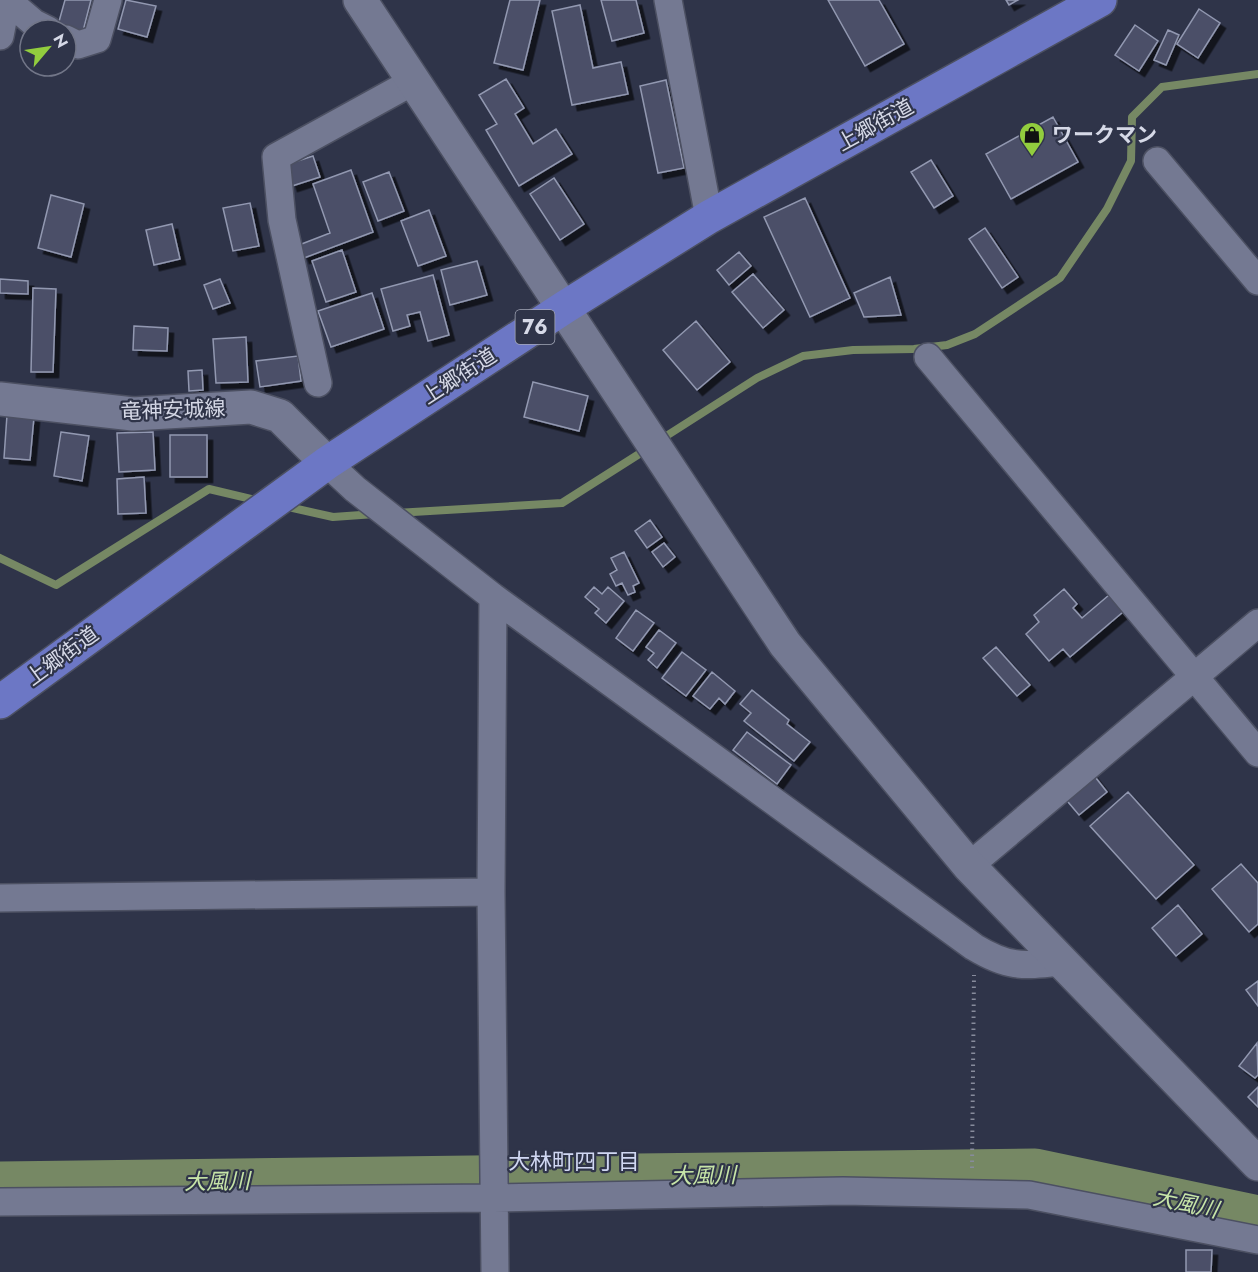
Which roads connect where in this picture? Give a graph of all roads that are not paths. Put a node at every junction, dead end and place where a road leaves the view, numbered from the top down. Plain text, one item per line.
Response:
1 (7, 0) edge
2 (108, 0) edge
3 (360, 0) edge
4 (668, 0) edge
5 (1100, 0) edge
6 (28, 18) edge
7 (0, 36) edge
8 (78, 45) edge
9 (414, 81) junction
10 (1157, 161) dead end
11 (709, 217) junction
12 (1258, 281) edge
13 (565, 307) junction
14 (928, 357) dead end
15 (318, 383) dead end
16 (0, 399) edge
17 (327, 463) junction
18 (493, 597) junction
19 (1258, 623) edge
20 (1193, 677) junction
21 (0, 702) edge
22 (1258, 753) edge
23 (969, 866) junction
24 (491, 892) junction
25 (0, 898) edge
26 (1062, 962) junction
27 (1258, 1164) edge
28 (494, 1198) junction
29 (0, 1202) edge
30 (1258, 1240) edge
31 (495, 1272) edge

1 - 6 street
1 - 7 street
2 - 8 street
3 - 9 street
4 - 11 street
5 - 11 main road, 上郷街道 / 76
9 - 13 street
9 - 15 street
10 - 12 street
11 - 13 main road, 上郷街道 / 76
13 - 17 main road, 上郷街道 / 76
13 - 23 street
14 - 20 street
16 - 17 street, 竜神安城線
17 - 18 street
17 - 21 main road, 上郷街道 / 76
18 - 24 street
18 - 26 street
19 - 20 street
20 - 22 street
20 - 23 street
23 - 26 street
24 - 25 street
24 - 28 street
26 - 27 street
28 - 29 street
28 - 30 street
28 - 31 street

